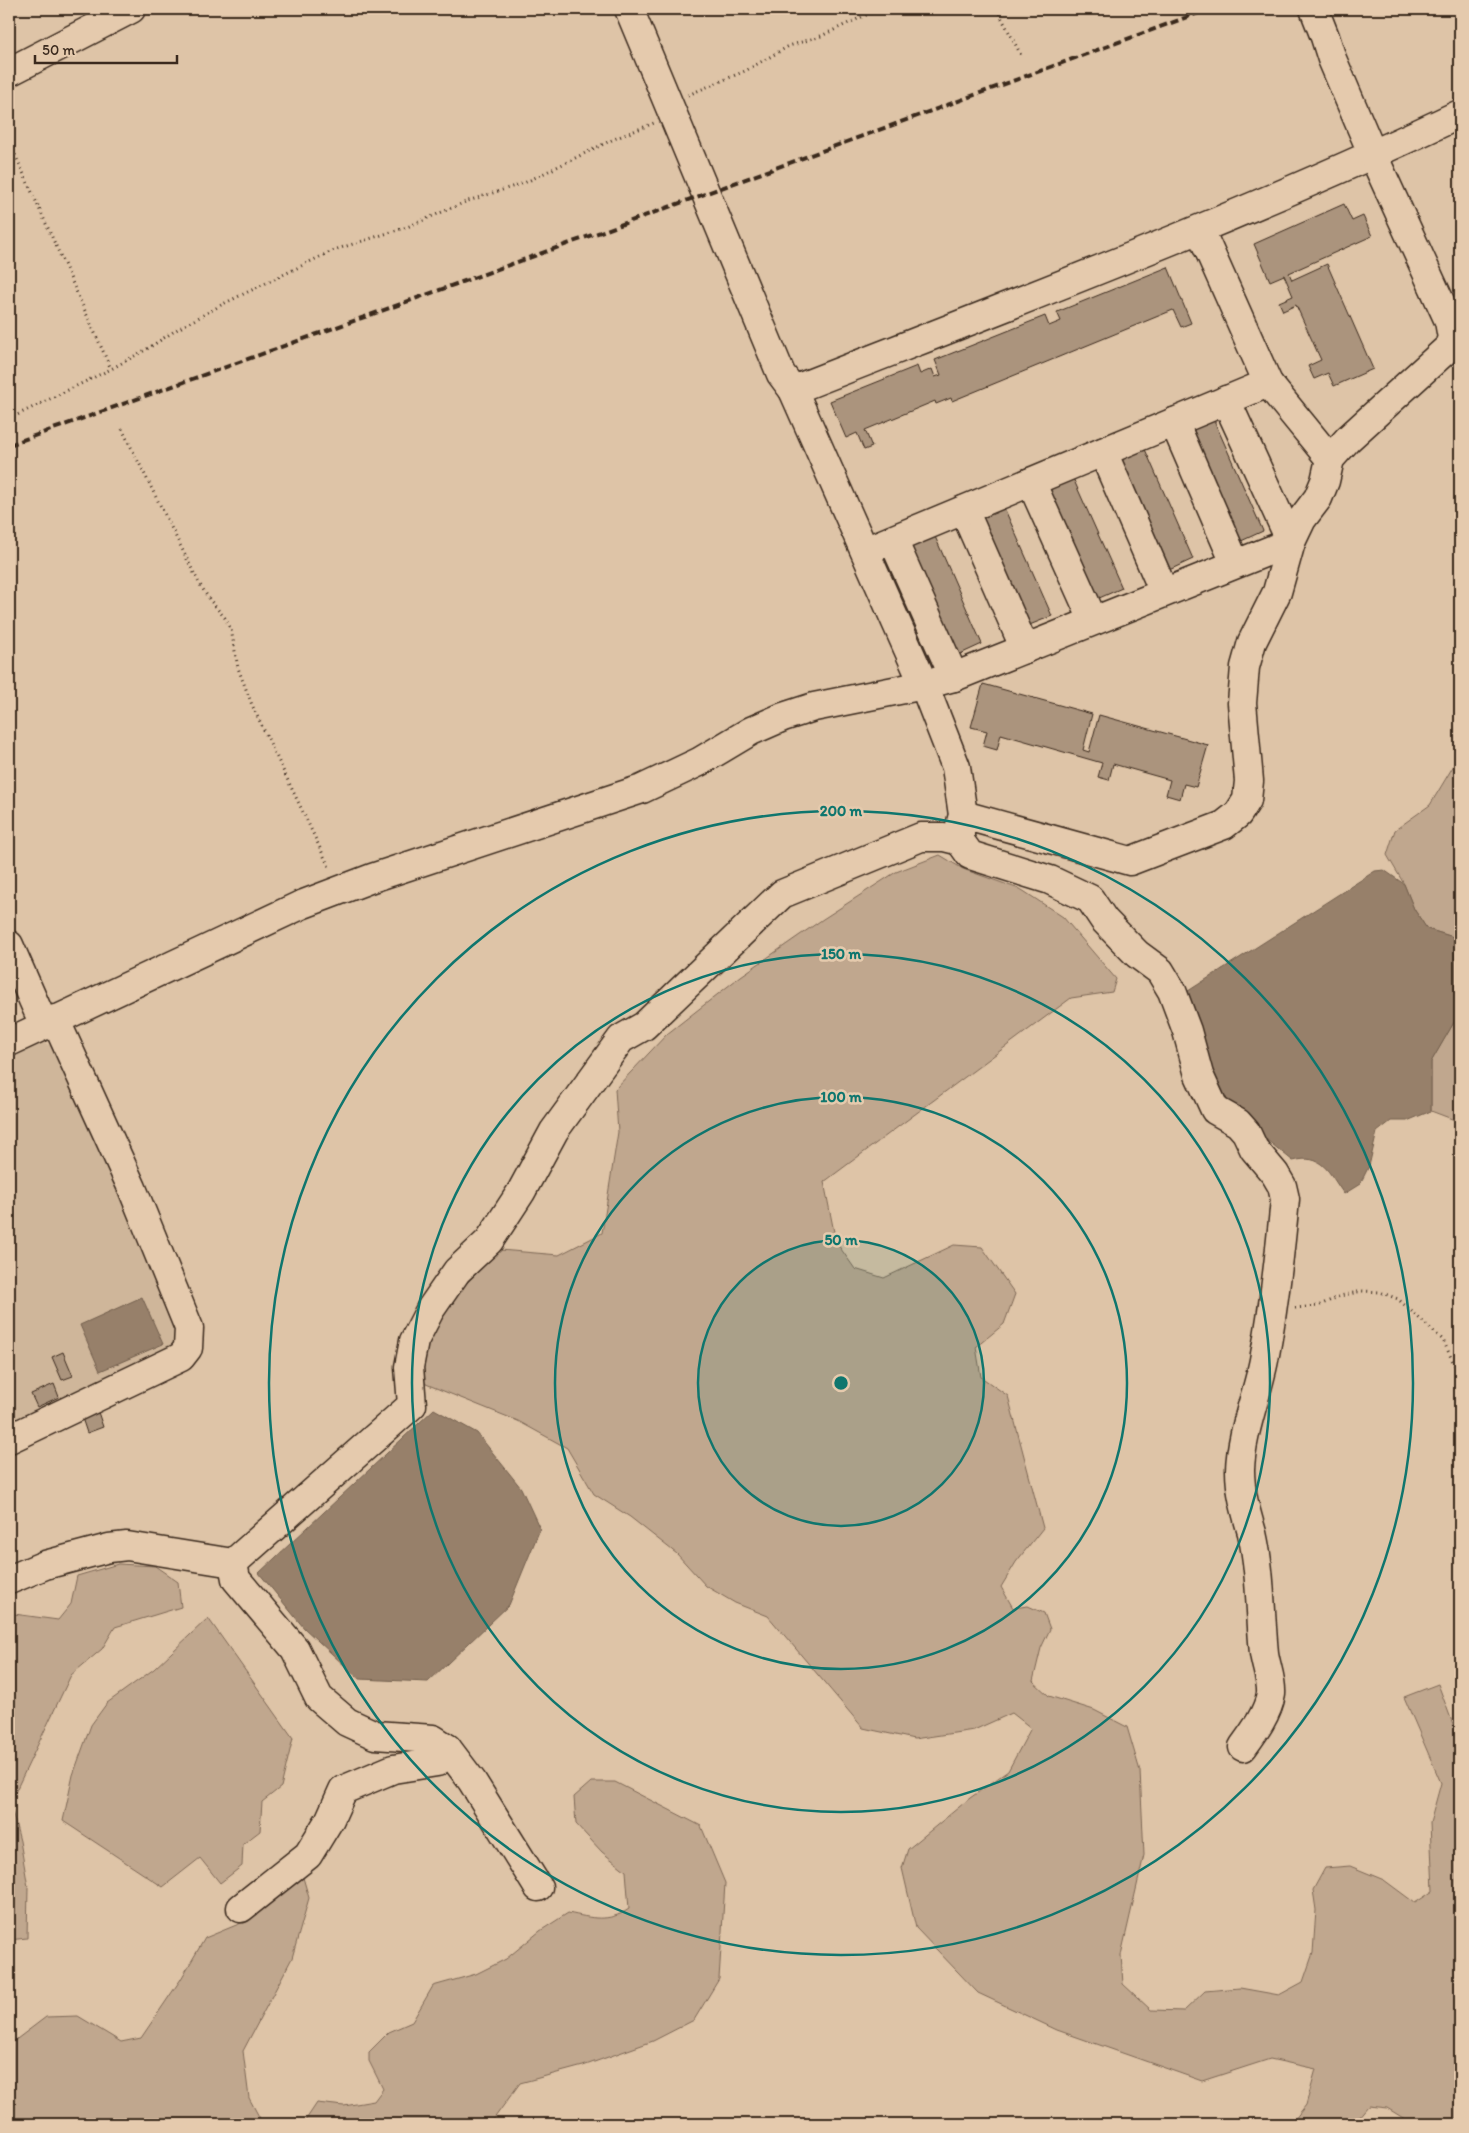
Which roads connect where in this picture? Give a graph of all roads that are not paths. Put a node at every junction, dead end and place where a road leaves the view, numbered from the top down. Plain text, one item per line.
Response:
1 (131, 9) edge
2 (629, 9) edge
3 (1314, 9) edge
4 (9, 72) edge
5 (1460, 114) edge
6 (1373, 155) junction
7 (1200, 230) junction
8 (1268, 383) junction
9 (793, 390) junction
10 (1226, 400) junction
11 (1174, 422) junction
12 (1103, 452) junction
13 (1330, 459) junction
14 (1031, 482) junction
15 (964, 510) junction
16 (893, 540) junction
17 (1291, 542) junction
18 (865, 551) junction
19 (1234, 563) junction
20 (1164, 592) junction
21 (1093, 620) junction
22 (1025, 649) junction
23 (954, 677) junction
24 (924, 685) junction
25 (962, 828) junction
26 (9, 945) edge
27 (49, 1022) junction
28 (9, 1042) edge
29 (9, 1439) edge
30 (233, 1563) junction
31 (9, 1580) edge
32 (1243, 1747) dead end
33 (447, 1748) junction
34 (538, 1887) dead end
35 (241, 1908) dead end

1 - 4 street
2 - 9 street
3 - 6 street
5 - 6 street
6 - 7 street
6 - 13 street
7 - 8 street
7 - 9 street
8 - 10 street
8 - 13 street
9 - 18 street
10 - 11 street
10 - 17 street
11 - 12 street
11 - 19 street
12 - 14 street
12 - 20 street
13 - 17 street
14 - 15 street
14 - 21 street
15 - 16 street
15 - 22 street
16 - 18 street
16 - 23 street
17 - 19 street
17 - 25 street
18 - 24 street
19 - 20 street
20 - 21 street
21 - 22 street
22 - 23 street
23 - 24 street
24 - 25 street
24 - 27 street
25 - 30 street
25 - 32 street
26 - 27 street
27 - 28 street
27 - 29 street
30 - 31 street
30 - 33 street
33 - 34 street
33 - 35 street

